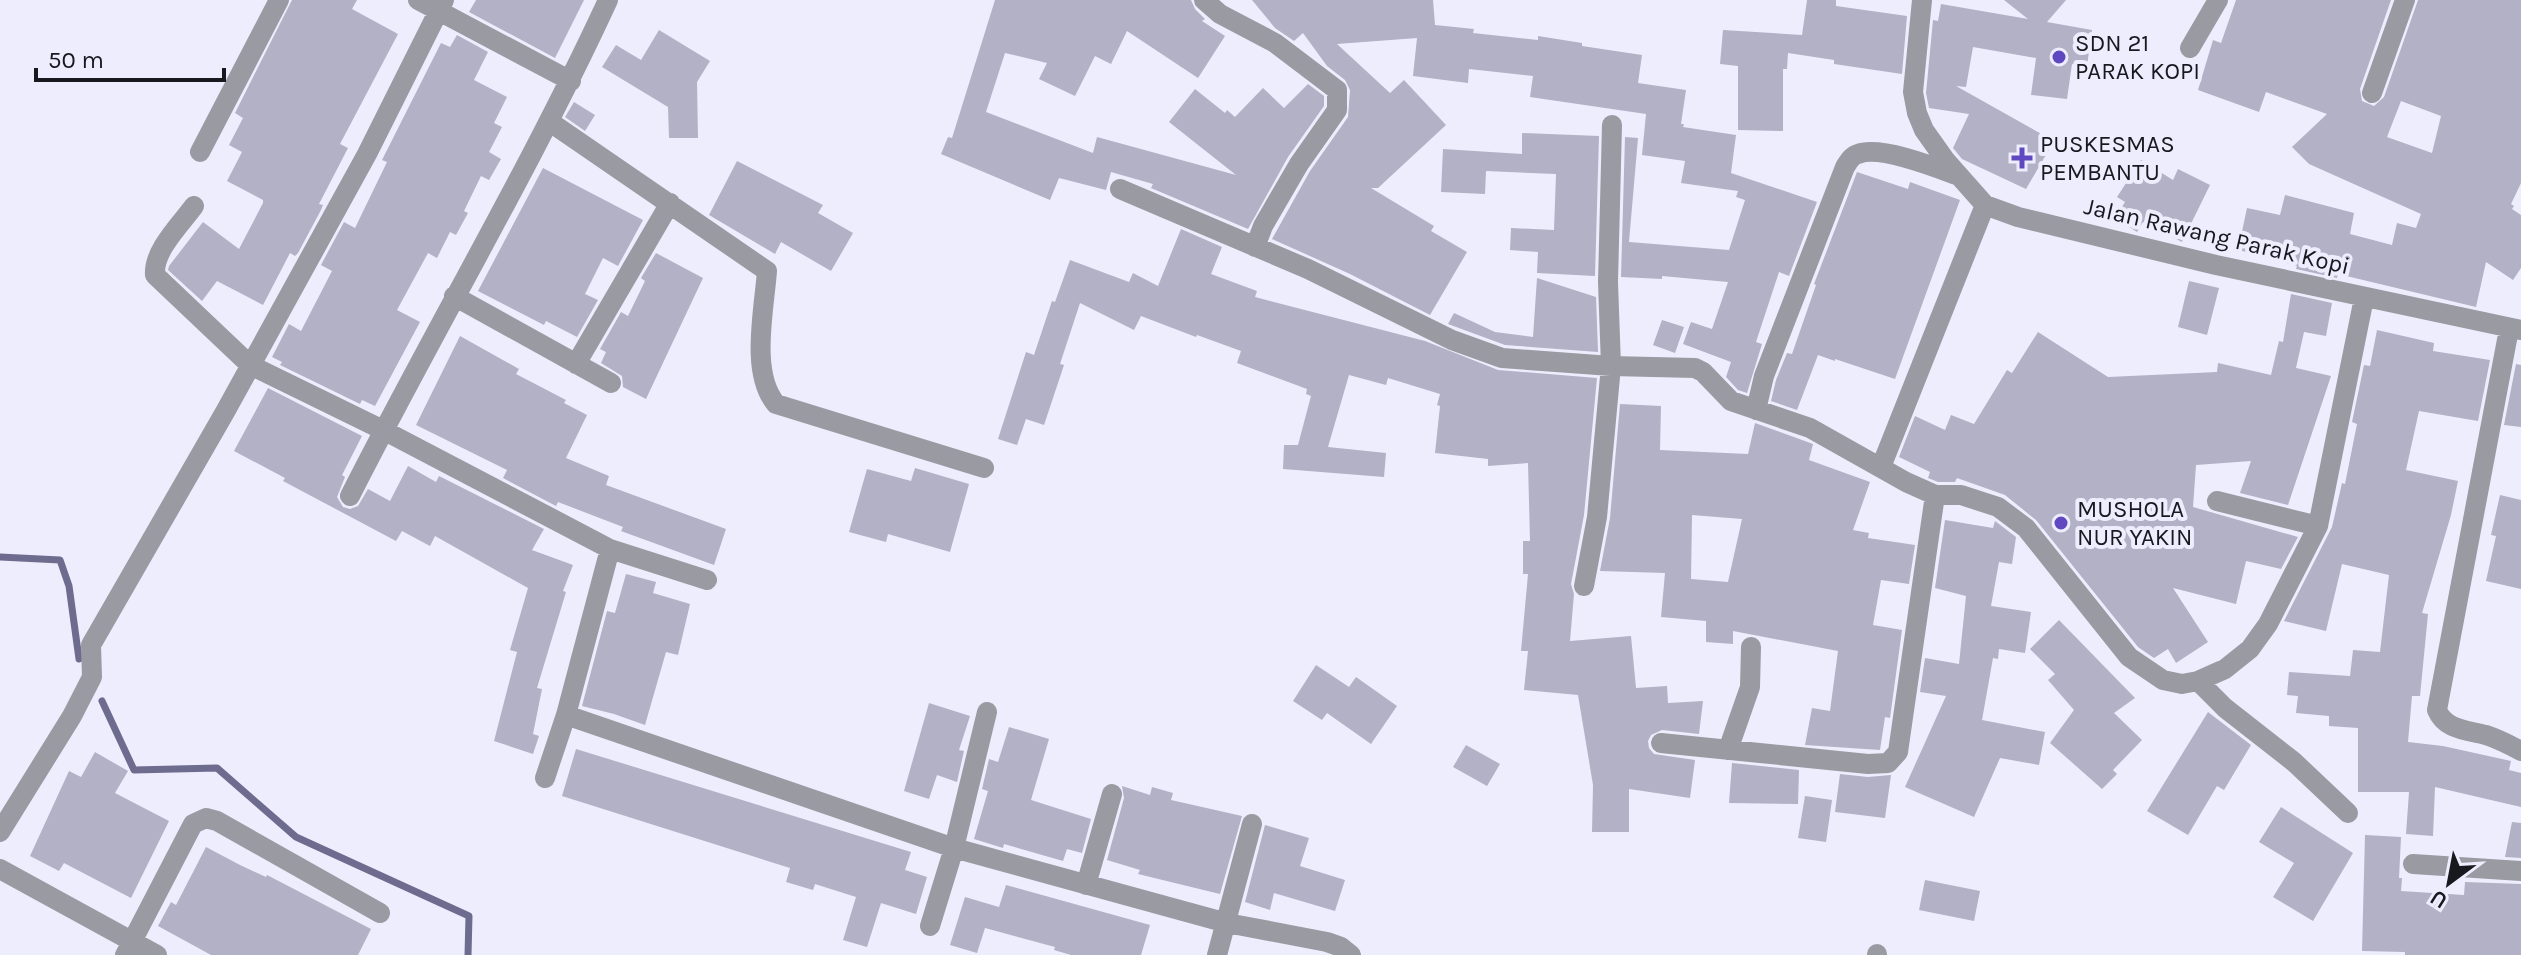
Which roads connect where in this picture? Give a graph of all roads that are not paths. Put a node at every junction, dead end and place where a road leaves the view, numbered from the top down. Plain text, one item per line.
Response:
1 (279, 0) edge
2 (418, 0) edge
3 (608, 0) edge
4 (1204, 0) edge
5 (1922, 0) edge
6 (2218, 0) edge
7 (2405, 0) edge
8 (441, 6) edge
9 (2190, 48) dead end
10 (571, 81) junction
11 (2372, 93) dead end
12 (550, 122) junction
13 (1612, 125) dead end
14 (200, 152) dead end
15 (1960, 177) junction
16 (1120, 189) dead end
17 (670, 203) junction
18 (1985, 205) junction
19 (194, 206) dead end
20 (1255, 247) junction
21 (454, 296) junction
22 (2364, 298) junction
23 (2515, 330) edge
24 (576, 364) junction
25 (250, 365) junction
26 (1611, 366) junction
27 (611, 383) dead end
28 (1756, 410) junction
29 (383, 430) junction
30 (1881, 467) junction
31 (984, 468) dead end
32 (1935, 495) junction
33 (350, 496) dead end
34 (2217, 501) dead end
35 (2318, 526) junction
36 (610, 549) junction
37 (707, 580) dead end
38 (1584, 586) dead end
39 (1751, 647) dead end
40 (2198, 681) junction
41 (987, 712) dead end
42 (566, 715) junction
43 (1661, 743) dead end
44 (1728, 750) junction
45 (2521, 751) edge
46 (545, 778) dead end
47 (1112, 794) dead end
48 (2348, 813) dead end
49 (1252, 824) dead end
50 (0, 832) edge
51 (954, 848) junction
52 (2413, 864) dead end
53 (0, 869) edge
54 (2521, 871) edge
55 (1086, 885) junction
56 (380, 913) dead end
57 (1227, 923) junction
58 (930, 926) dead end
59 (128, 948) edge
60 (157, 955) edge
61 (1217, 955) edge
62 (1351, 955) edge

1 - 14 street
2 - 8 street
3 - 10 street
4 - 20 street
5 - 15 street, Jalan Rawang Parak Kopi
6 - 9 street
7 - 11 street
8 - 10 street
8 - 25 street
10 - 12 street
12 - 17 street
12 - 21 street
13 - 26 street
15 - 18 street, Jalan Rawang Parak Kopi
15 - 28 street
16 - 20 street
17 - 24 street
17 - 31 street
18 - 22 street, Jalan Rawang Parak Kopi
18 - 30 street
19 - 25 street
20 - 26 street
21 - 24 street
21 - 29 street
22 - 23 street, Jalan Rawang Parak Kopi
22 - 35 street
23 - 45 street
24 - 27 street
25 - 29 street
25 - 50 street
26 - 28 street
26 - 38 street
28 - 30 street
29 - 33 street
29 - 36 street
30 - 32 street
32 - 40 street
32 - 44 street
34 - 35 street
35 - 40 street
36 - 37 street
36 - 42 street
39 - 44 street
40 - 48 street
41 - 51 street
42 - 46 street
42 - 51 street
43 - 44 street
47 - 55 street
49 - 57 street
51 - 55 street
51 - 58 street
52 - 54 street
53 - 59 street
55 - 57 street
56 - 59 street
57 - 61 street
57 - 62 street
59 - 60 street

